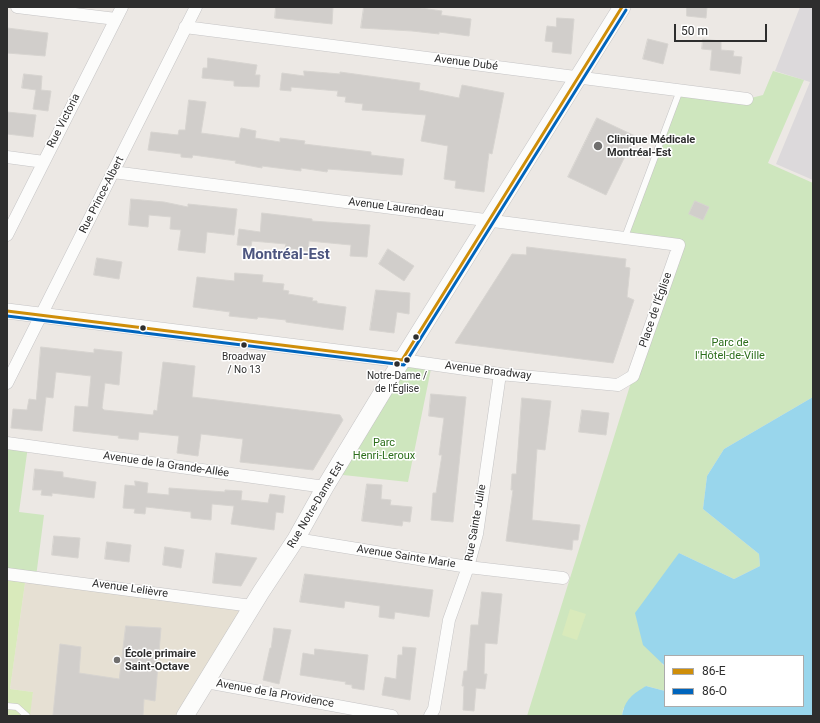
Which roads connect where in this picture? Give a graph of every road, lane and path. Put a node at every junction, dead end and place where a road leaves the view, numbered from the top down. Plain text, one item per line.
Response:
1 (17, 7) edge
2 (122, 7) edge
3 (196, 7) edge
4 (622, 7) edge
5 (57, 10) edge
6 (116, 19) junction
7 (185, 27) junction
8 (578, 77) junction
9 (680, 90) junction
10 (747, 99) dead end
11 (7, 157) edge
12 (44, 162) junction
13 (113, 172) junction
14 (490, 220) junction
15 (7, 235) edge
16 (625, 237) junction
17 (678, 245) joint
18 (7, 311) edge
19 (41, 315) junction
20 (402, 360) junction
21 (500, 374) junction
22 (633, 376) joint
23 (7, 382) edge
24 (7, 443) edge
25 (325, 487) junction
26 (296, 539) junction
27 (468, 567) junction
28 (7, 574) edge
29 (563, 578) dead end
30 (252, 606) junction
31 (206, 682) junction
32 (7, 706) edge
33 (27, 716) edge
34 (184, 716) edge
35 (392, 716) edge
36 (430, 716) edge

1 - 5 street
2 - 6 street, Rue Victoria
3 - 7 street, Rue Prince-Albert
4 - 8 main road, Rue Notre-Dame Est
5 - 6 street
6 - 12 street, Rue Victoria
7 - 8 street, Avenue Dubé
7 - 13 street, Rue Prince-Albert
8 - 9 street, Avenue Dubé
8 - 14 main road, Rue Notre-Dame Est
9 - 10 street, Avenue Dubé
9 - 16 lane
11 - 12 street
12 - 15 street, Rue Victoria
13 - 14 street, Avenue Laurendeau
13 - 19 street, Rue Prince-Albert
14 - 16 street, Avenue Laurendeau
14 - 20 main road, Rue Notre-Dame Est
16 - 17 street, Avenue Laurendeau
17 - 22 street, Place de l'Église
18 - 19 street, Avenue Broadway
19 - 20 street, Avenue Broadway
19 - 23 street, Rue Prince-Albert
20 - 21 street, Avenue Broadway
20 - 25 main road, Rue Notre-Dame Est
21 - 22 street, Avenue Broadway
21 - 27 street, Rue Sainte Julie
24 - 25 street, Avenue de la Grande-Allée
25 - 26 main road, Rue Notre-Dame Est
26 - 27 street, Avenue Sainte Marie
26 - 30 main road, Rue Notre-Dame Est
27 - 29 street, Avenue Sainte Marie
27 - 36 street, Rue Sainte Julie
28 - 30 street, Avenue Lelièvre
30 - 31 main road, Rue Notre-Dame Est
31 - 34 main road, Rue Notre-Dame Est
31 - 35 street, Avenue de la Providence
32 - 33 lane

